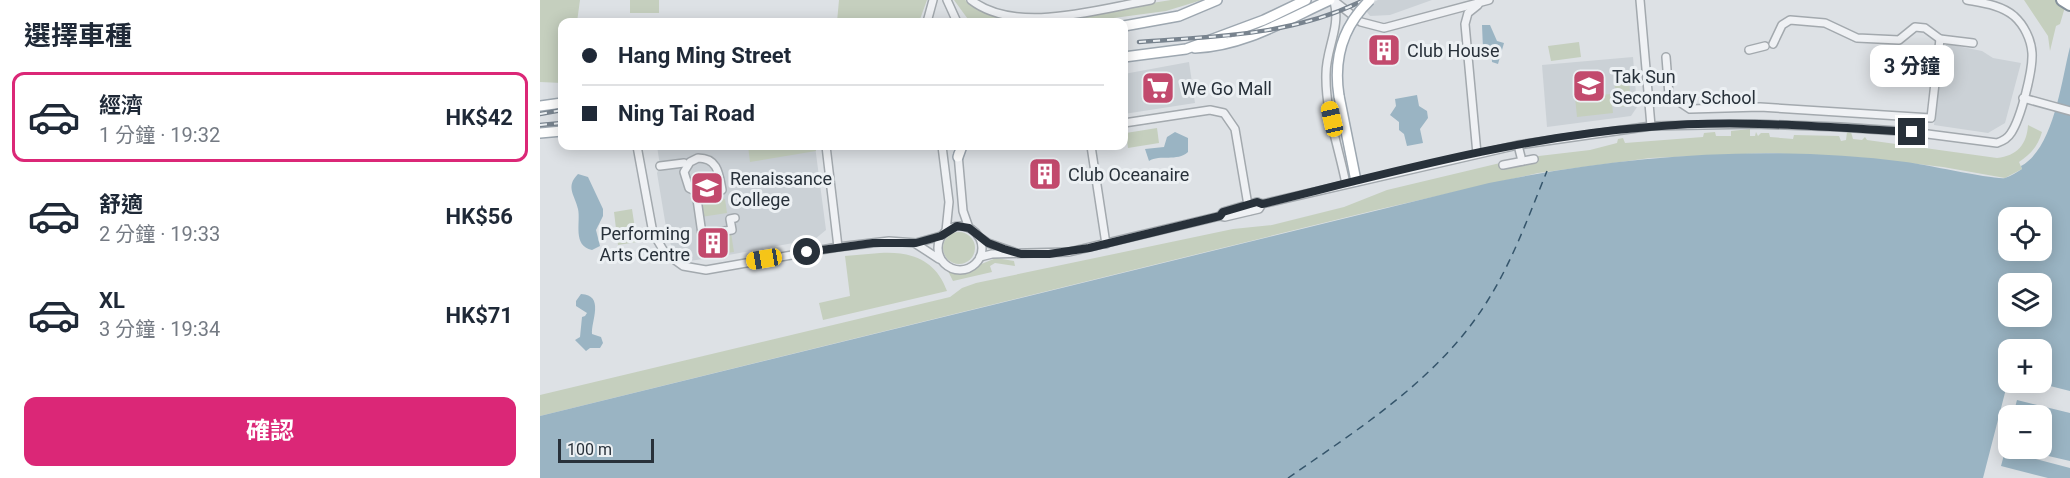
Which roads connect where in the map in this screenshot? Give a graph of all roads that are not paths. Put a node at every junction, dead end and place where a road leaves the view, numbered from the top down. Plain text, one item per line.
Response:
1 (933, 0) edge
2 (947, 0) edge
3 (971, 0) edge
4 (1151, 0) edge
5 (1217, 0) edge
6 (1306, 0) edge
7 (1332, 0) edge
8 (1370, 0) edge
9 (1640, 0) edge
10 (1645, 0) edge
11 (1967, 0) edge
12 (2062, 0) edge
13 (1486, 1) edge
14 (2070, 5) edge
15 (1643, 8) junction
16 (928, 18) edge
17 (955, 18) edge
18 (1019, 18) edge
19 (1032, 18) edge
20 (1128, 25) edge
21 (1940, 39) junction
22 (1973, 43) dead end
23 (1773, 44) dead end
24 (1205, 45) junction
25 (1765, 46) dead end
26 (1749, 50) dead end
27 (1128, 56) edge
28 (1666, 57) dead end
29 (2023, 98) junction
30 (558, 104) edge
31 (540, 106) edge
32 (2070, 111) edge
33 (1128, 122) edge
34 (1651, 126) junction
35 (558, 131) edge
36 (541, 133) edge
37 (1518, 145) junction
38 (639, 150) edge
39 (826, 150) edge
40 (942, 150) edge
41 (959, 150) edge
42 (1092, 150) edge
43 (1477, 154) junction
44 (958, 157) joint
45 (1534, 159) dead end
46 (1522, 161) junction
47 (684, 163) dead end
48 (1503, 165) dead end
49 (660, 166) dead end
50 (1351, 183) junction
51 (696, 192) junction
52 (1249, 208) junction
53 (735, 218) dead end
54 (969, 228) junction
55 (943, 233) junction
56 (978, 236) junction
57 (916, 243) junction
58 (1106, 244) junction
59 (838, 247) junction
60 (1021, 254) junction
61 (980, 258) junction
62 (942, 260) junction

1 - 16 street
2 - 17 street
3 - 18 street
4 - 19 street
5 - 20 main road
6 - 24 main road
7 - 13 street
7 - 24 main road
7 - 50 street
8 - 50 main road, bridge
9 - 15 street
10 - 15 street
11 - 29 street
12 - 14 highway
13 - 43 street
15 - 34 street
21 - 22 street
21 - 23 street
21 - 28 street
24 - 27 main road
25 - 26 street
29 - 32 street
29 - 34 street
30 - 31 main road
33 - 52 street
34 - 37 street
35 - 36 main road
37 - 43 street
37 - 46 street
38 - 59 street
39 - 59 street
40 - 55 street
41 - 44 main road
42 - 58 street
43 - 50 street
44 - 54 street
45 - 46 street
46 - 48 street
47 - 49 street
50 - 52 street
51 - 51 street
51 - 53 street
52 - 58 street
54 - 55 street
54 - 56 street
55 - 57 street
55 - 62 street
56 - 60 street
56 - 61 street
57 - 59 street
57 - 62 street
58 - 60 street
60 - 61 street
61 - 62 street

